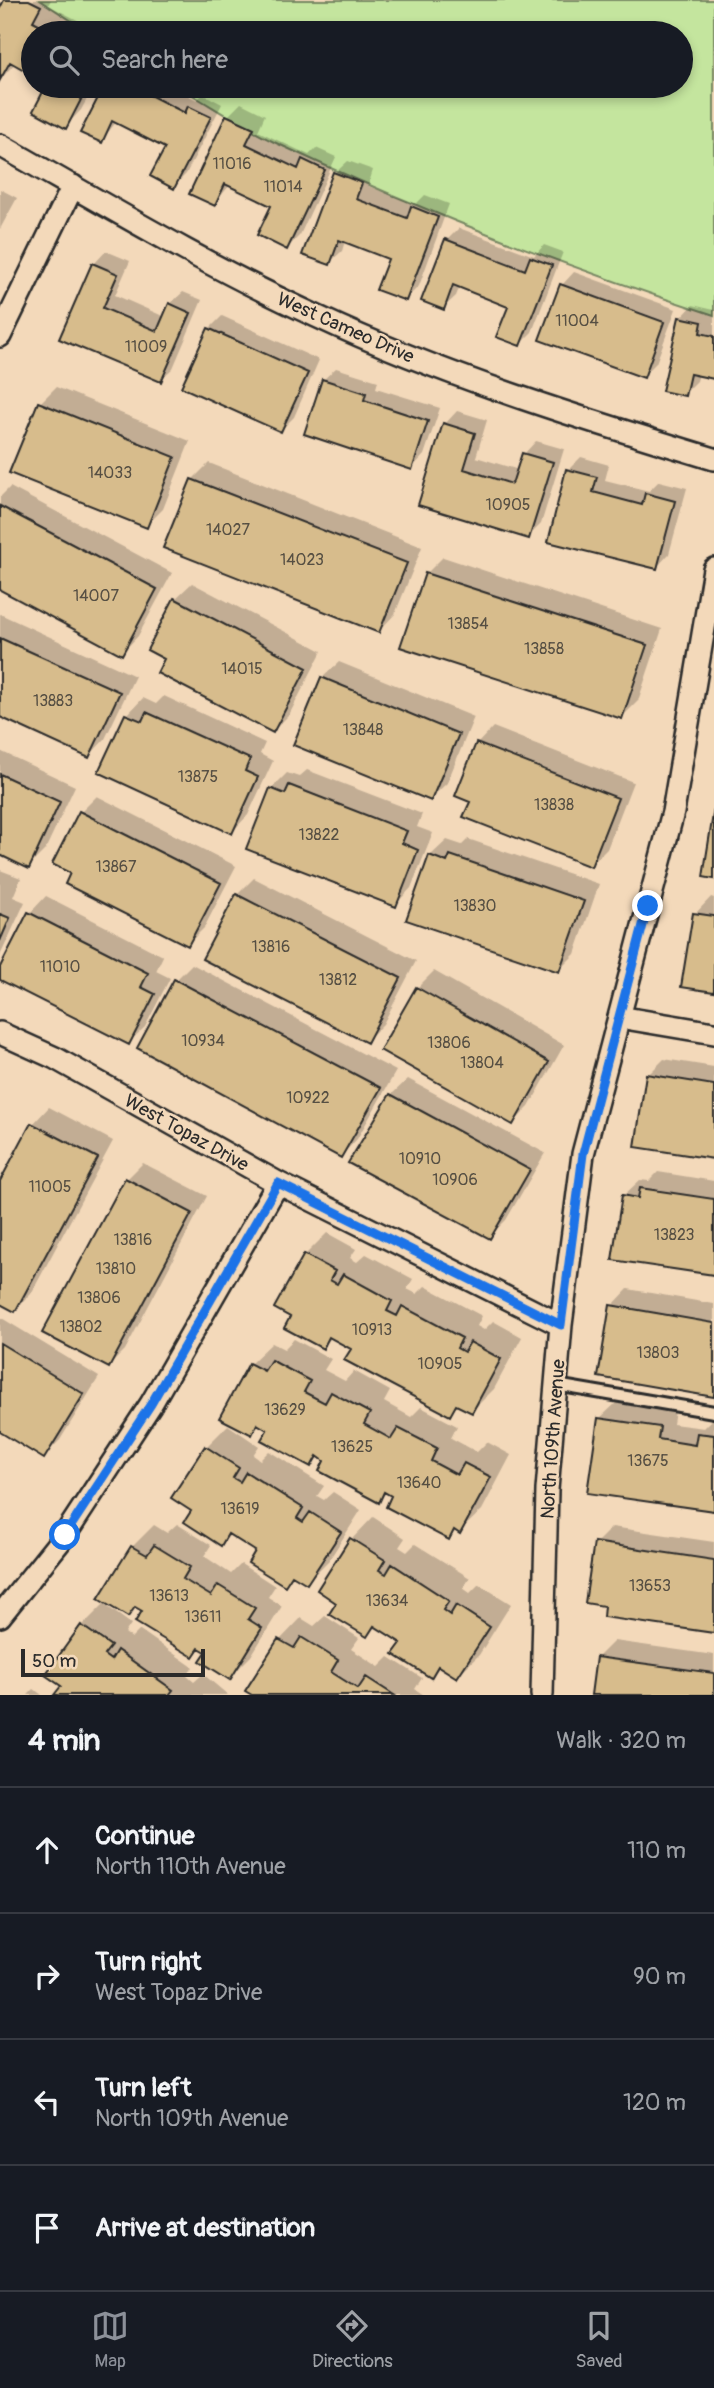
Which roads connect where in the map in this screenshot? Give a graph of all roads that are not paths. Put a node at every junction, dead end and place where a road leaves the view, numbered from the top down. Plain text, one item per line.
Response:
1 (0, 145) edge
2 (73, 186) junction
3 (0, 336) edge
4 (714, 459) edge
5 (714, 569) edge
6 (619, 1017) junction
7 (0, 1033) edge
8 (714, 1033) edge
9 (278, 1183) junction
10 (561, 1325) junction
11 (556, 1385) junction
12 (714, 1412) edge
13 (0, 1616) edge
14 (542, 1695) edge

1 - 2 street, West Cameo Drive
2 - 3 street
2 - 4 street, West Cameo Drive
5 - 6 street, North 109th Avenue
6 - 8 street
6 - 10 street, North 109th Avenue
7 - 9 street, West Topaz Drive
9 - 10 street, West Topaz Drive
9 - 13 street
10 - 11 street, North 109th Avenue
11 - 12 lane
11 - 14 street, North 109th Avenue

